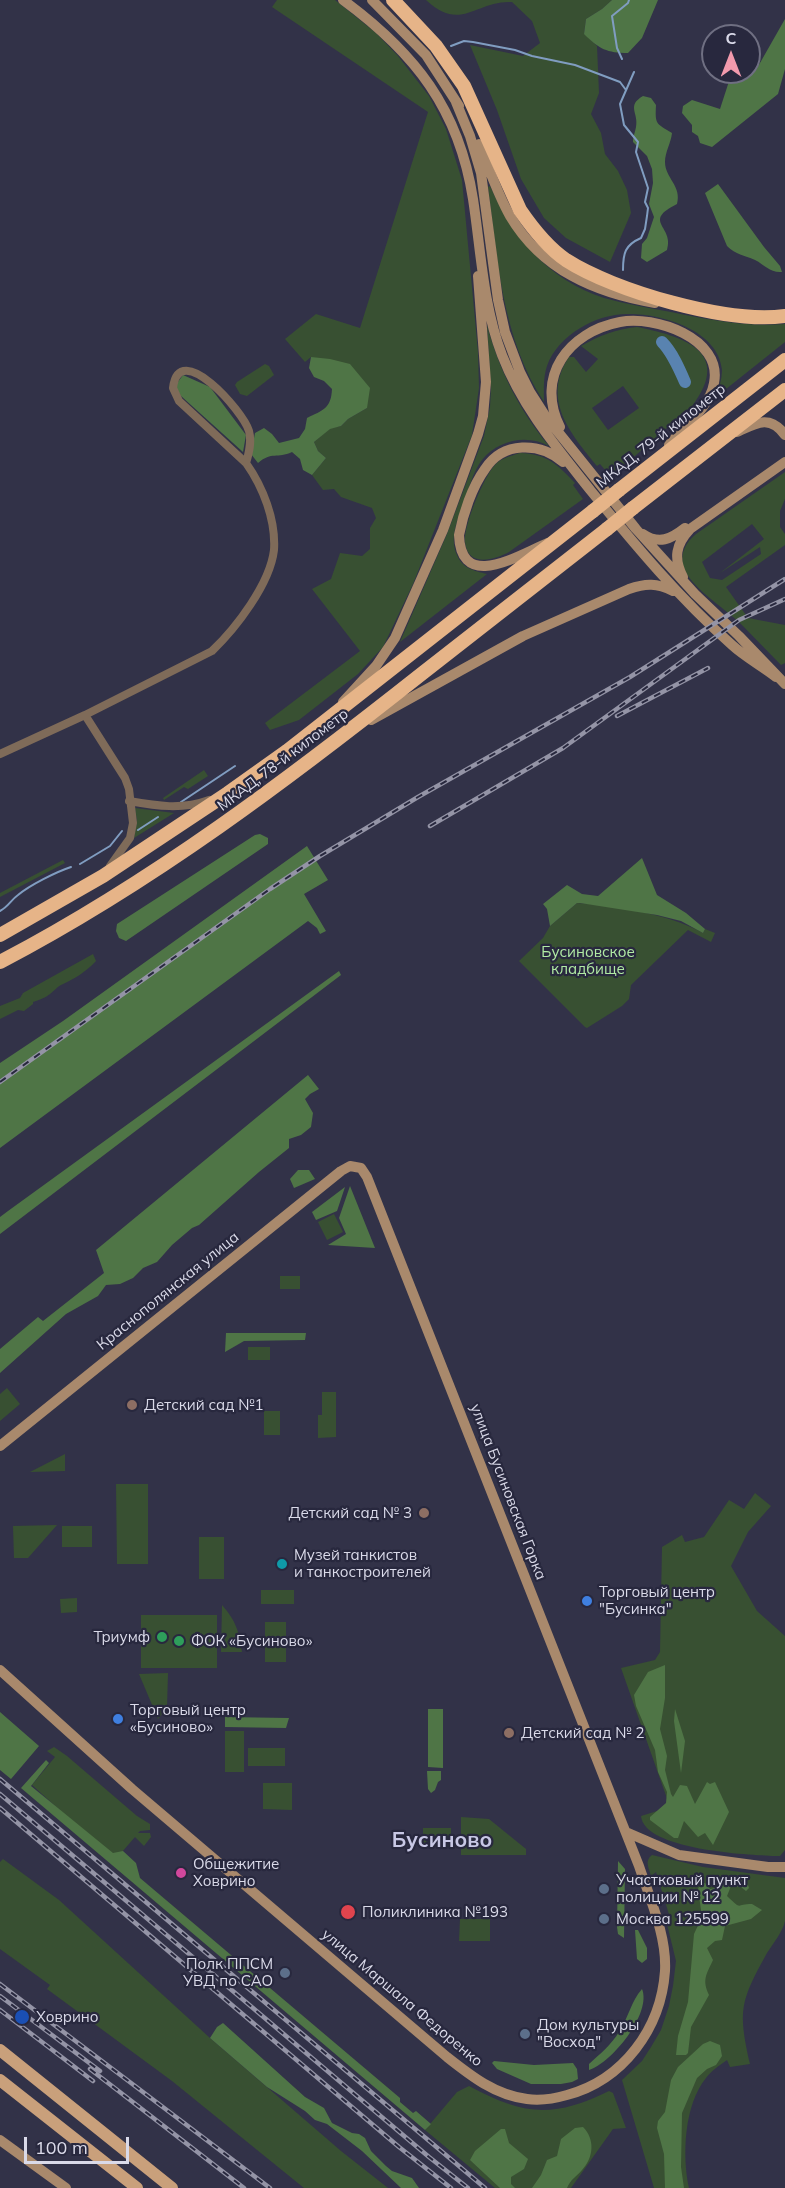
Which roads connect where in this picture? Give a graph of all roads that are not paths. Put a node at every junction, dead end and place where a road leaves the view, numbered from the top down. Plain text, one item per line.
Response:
1 (344, 0) edge
2 (372, 0) edge
3 (393, 0) edge
4 (456, 102) junction
5 (477, 234) junction
6 (693, 307) junction
7 (785, 315) edge
8 (785, 360) edge
9 (785, 390) edge
10 (785, 435) edge
11 (723, 439) junction
12 (568, 444) junction
13 (785, 452) edge
14 (785, 462) edge
15 (246, 463) junction
16 (653, 463) junction
17 (582, 479) junction
18 (636, 529) junction
19 (556, 539) junction
20 (695, 594) junction
21 (680, 595) junction
22 (781, 681) edge
23 (85, 715) junction
24 (326, 720) junction
25 (345, 735) junction
26 (0, 753) edge
27 (228, 794) junction
28 (129, 801) junction
29 (103, 876) junction
30 (0, 933) edge
31 (0, 962) edge
32 (357, 1166) joint
33 (0, 1446) edge
34 (0, 1670) edge
35 (627, 1833) junction
36 (785, 1867) edge
37 (0, 2050) edge
38 (0, 2080) edge
39 (0, 2140) edge
40 (66, 2188) edge
41 (137, 2188) edge
42 (172, 2188) edge

1 - 5 main road
2 - 4 main road
3 - 6 highway
4 - 6 main road
4 - 12 main road
5 - 17 main road
5 - 24 main road
6 - 7 highway
8 - 16 highway, МКАД, 79-й километр
9 - 11 highway
10 - 11 main road
11 - 25 highway, МКАД, 78-й километр, bridge
12 - 16 main road
12 - 18 main road
13 - 18 main road
14 - 20 main road
15 - 15 street
15 - 23 street
16 - 19 highway, МКАД, 79-й километр, bridge
17 - 19 main road
17 - 21 main road
18 - 20 main road
19 - 24 highway, МКАД, 78-й километр
20 - 22 main road
21 - 22 main road
21 - 25 main road
23 - 26 street
23 - 28 street
24 - 27 highway, МКАД, 78-й километр
25 - 31 highway, МКАД, 78-й километр
27 - 28 street
27 - 29 highway, МКАД, 78-й километр
28 - 29 street
29 - 30 highway, МКАД, 78-й километр
32 - 33 main road, Краснополянская улица
32 - 35 main road, улица Бусиновская Горка
34 - 35 main road, улица Маршала Федоренко
35 - 36 main road
37 - 42 main road
38 - 41 main road
39 - 40 main road

